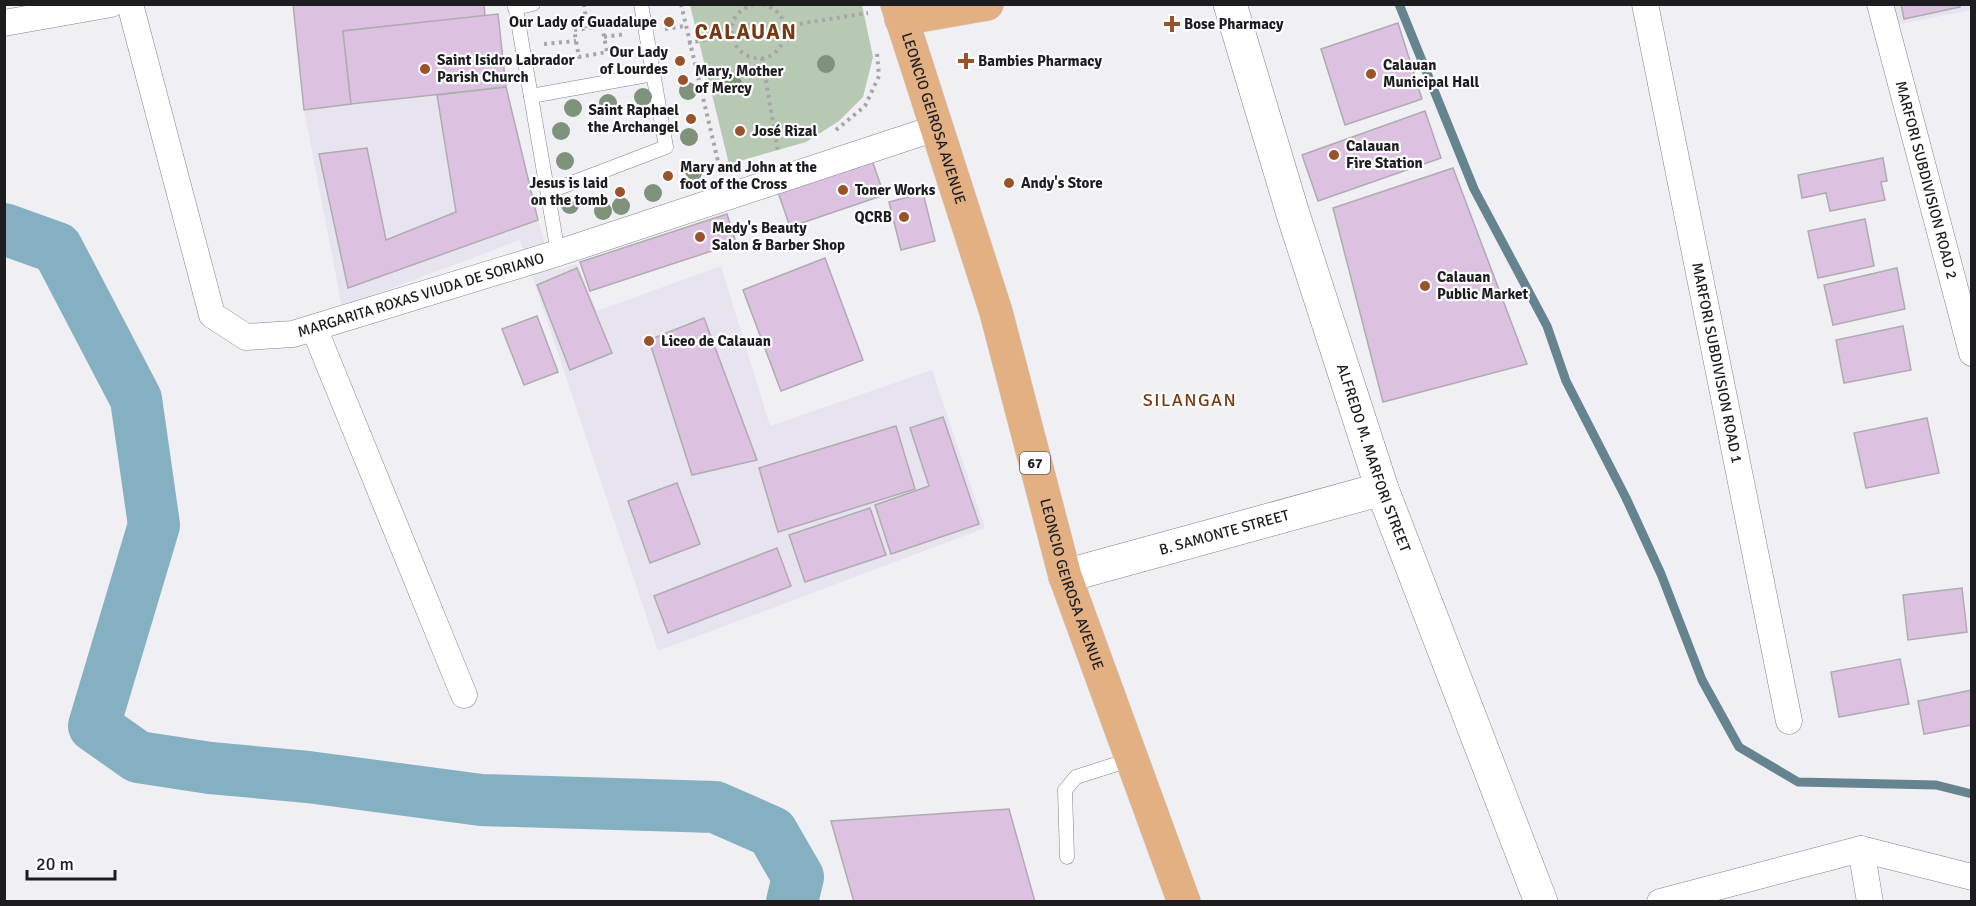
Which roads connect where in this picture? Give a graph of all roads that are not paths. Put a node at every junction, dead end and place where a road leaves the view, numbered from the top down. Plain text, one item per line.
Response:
1 (111, 4) edge
2 (130, 4) edge
3 (533, 4) edge
4 (641, 4) edge
5 (987, 4) edge
6 (1230, 4) edge
7 (1645, 4) edge
8 (1880, 4) edge
9 (515, 6) edge
10 (891, 12) edge
11 (4, 22) edge
12 (653, 74) junction
13 (531, 96) junction
14 (936, 128) junction
15 (549, 192) junction
16 (558, 253) junction
17 (314, 328) junction
18 (1971, 353) edge
19 (1382, 489) junction
20 (1065, 576) junction
21 (464, 695) dead end
22 (1789, 721) dead end
23 (1132, 759) junction
24 (1861, 849) junction
25 (1066, 857) dead end
26 (1971, 877) edge
27 (1184, 902) edge
28 (1541, 902) edge
29 (1660, 902) edge
30 (1870, 902) edge

1 - 11 street
2 - 17 street, MARGARITA ROXAS VIUDA DE SORIANO
3 - 9 lane
4 - 12 lane
5 - 10 main road
6 - 19 street, ALFREDO M. MARFORI STREET
7 - 22 street, MARFORI SUBDIVISION ROAD 1
8 - 18 street, MARFORI SUBDIVISION ROAD 2
9 - 13 lane
10 - 14 main road, LEONCIO GEIROSA AVENUE / 67
12 - 13 lane
12 - 15 lane
13 - 15 lane
14 - 16 street, MARGARITA ROXAS VIUDA DE SORIANO
14 - 20 main road, LEONCIO GEIROSA AVENUE / 67
15 - 16 lane
16 - 17 street, MARGARITA ROXAS VIUDA DE SORIANO
17 - 21 street
19 - 20 street, B. SAMONTE STREET
19 - 28 street, ALFREDO M. MARFORI STREET
20 - 23 main road, LEONCIO GEIROSA AVENUE / 67
23 - 25 lane
23 - 27 main road, LEONCIO GEIROSA AVENUE / 67
24 - 26 street
24 - 29 street
24 - 30 street

